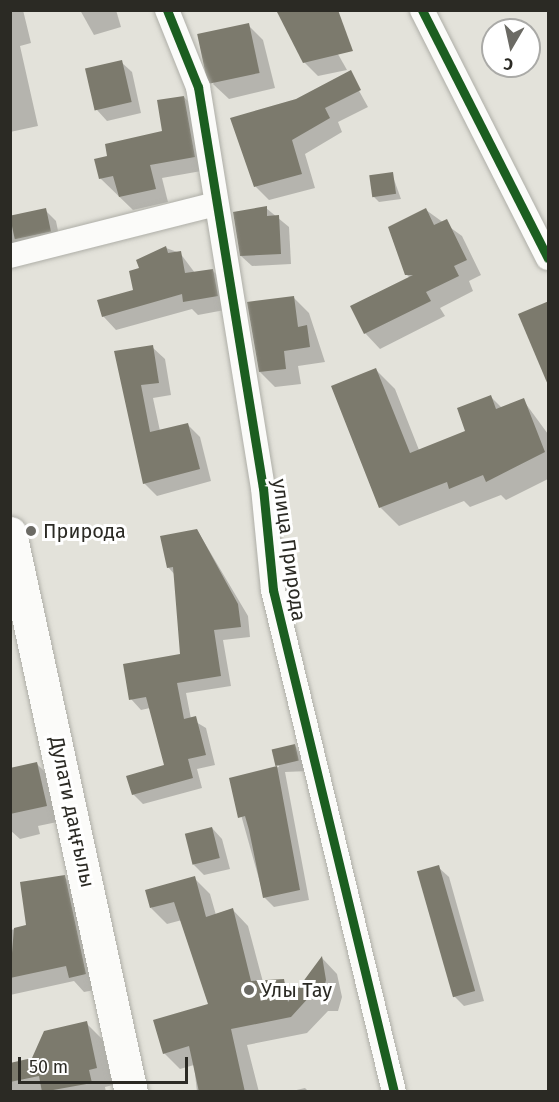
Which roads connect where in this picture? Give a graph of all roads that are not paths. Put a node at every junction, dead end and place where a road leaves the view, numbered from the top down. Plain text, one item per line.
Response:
1 (167, 10) edge
2 (422, 10) edge
3 (216, 204) junction
4 (10, 256) edge
5 (549, 258) edge
6 (10, 533) edge
7 (131, 1092) edge
8 (394, 1092) edge

1 - 3 street, улица Природа
2 - 5 street
3 - 4 street
3 - 8 street, улица Природа
6 - 7 main road, Дулати даңғылы

